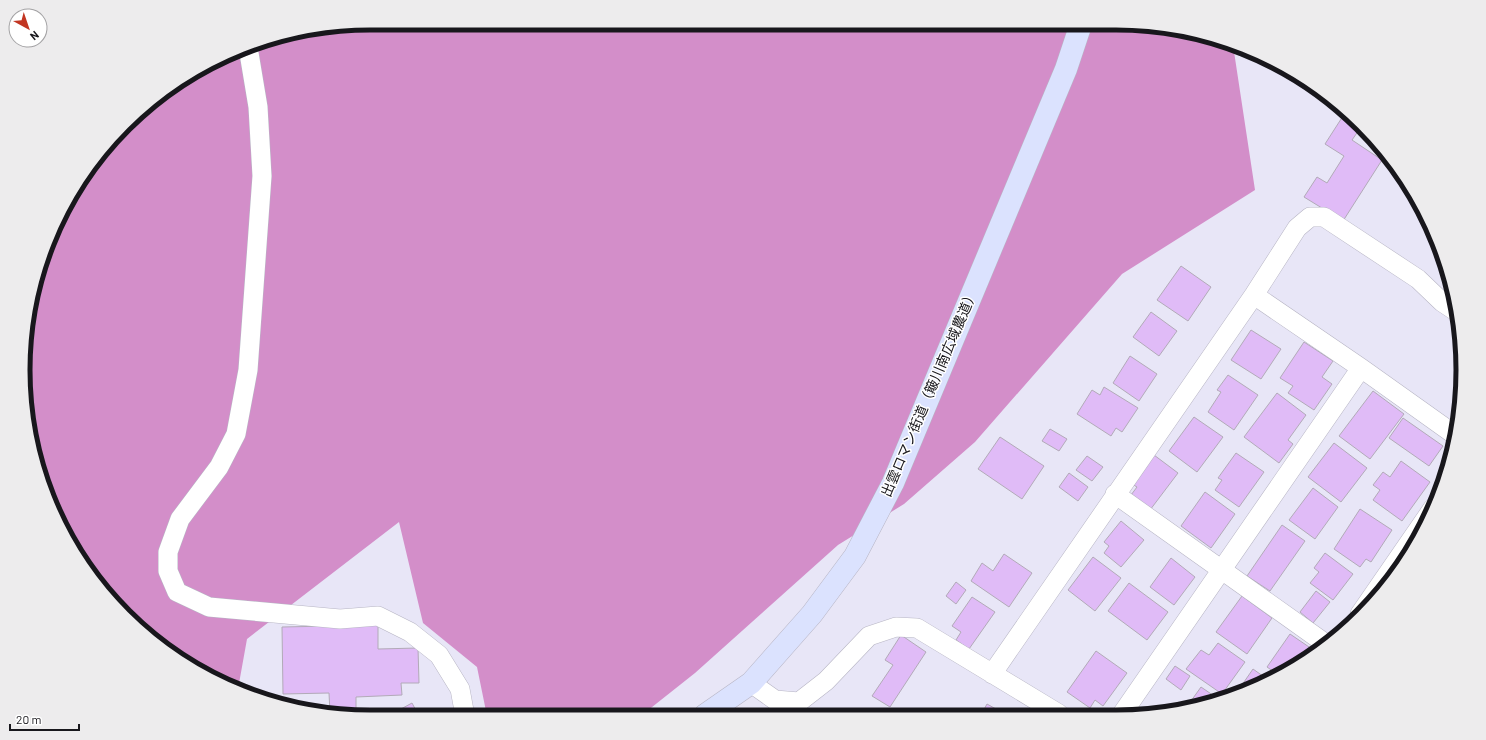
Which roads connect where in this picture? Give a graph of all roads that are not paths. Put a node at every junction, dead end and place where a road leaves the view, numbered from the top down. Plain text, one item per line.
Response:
1 (1080, 30) edge
2 (249, 53) edge
3 (1254, 295) junction
4 (1450, 307) edge
5 (1361, 368) junction
6 (1450, 431) edge
7 (1115, 494) junction
8 (1222, 570) junction
9 (1322, 641) edge
10 (992, 674) junction
11 (751, 683) junction
12 (464, 710) edge
13 (712, 710) edge
14 (1052, 710) edge
15 (1125, 710) edge

1 - 11 street, 出雲ロマン街道（簸川南広域農道）
2 - 12 street
3 - 4 street
3 - 5 street
3 - 7 street
5 - 6 street
5 - 8 street
7 - 8 street
7 - 10 street
8 - 9 street
8 - 15 street
10 - 11 street
10 - 14 street
11 - 13 street, 出雲ロマン街道（簸川南広域農道）

